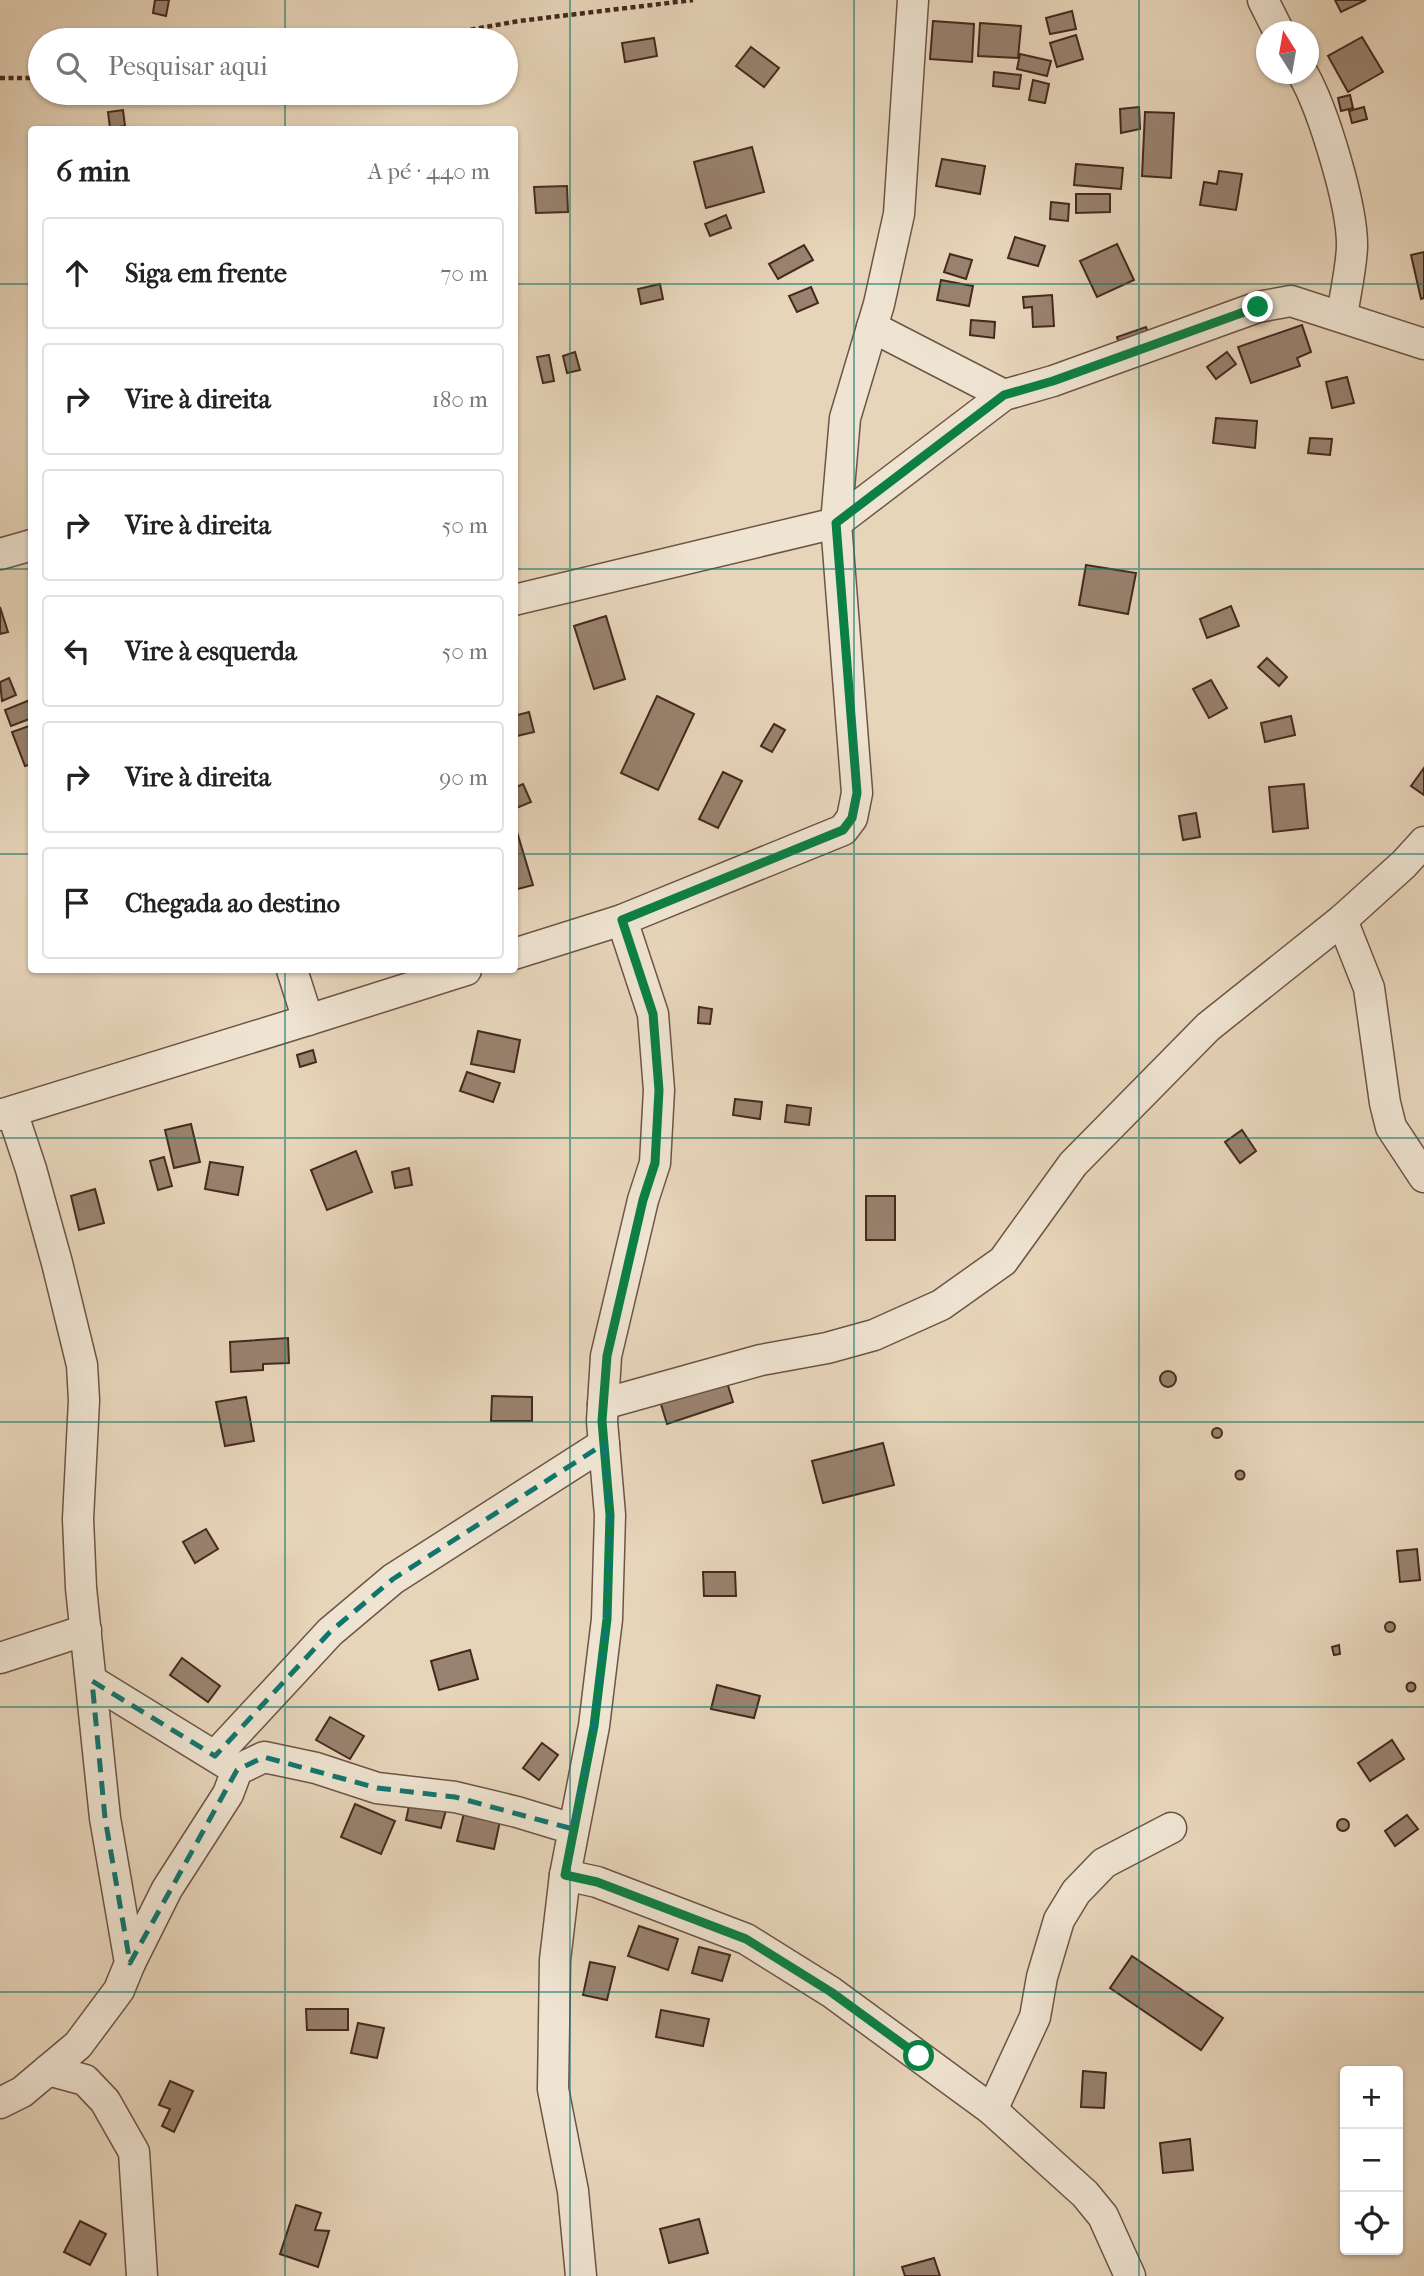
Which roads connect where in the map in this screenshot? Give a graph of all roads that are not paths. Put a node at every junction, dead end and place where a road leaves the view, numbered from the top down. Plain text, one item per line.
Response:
1 (913, 0) edge
2 (1263, 0) edge
3 (1274, 21) edge
4 (1307, 84) edge
5 (1342, 317) junction
6 (872, 327) junction
7 (1424, 344) edge
8 (1004, 395) junction
9 (836, 523) junction
10 (28, 546) edge
11 (0, 554) edge
12 (518, 599) edge
13 (1424, 842) edge
14 (622, 920) junction
15 (1342, 920) junction
16 (518, 953) edge
17 (293, 973) edge
18 (457, 973) edge
19 (308, 1020) junction
20 (6, 1113) edge
21 (1424, 1177) edge
22 (603, 1404) junction
23 (604, 1444) junction
24 (86, 1630) junction
25 (0, 1658) edge
26 (92, 1681) junction
27 (226, 1763) junction
28 (1171, 1828) dead end
29 (573, 1829) junction
30 (565, 1875) junction
31 (130, 1963) junction
32 (48, 2070) junction
33 (0, 2102) edge
34 (992, 2110) junction
35 (142, 2276) edge
36 (581, 2276) edge
37 (1130, 2276) edge

1 - 6 street
2 - 3 street
4 - 5 street
5 - 7 street
5 - 8 street
6 - 8 street
6 - 9 street
8 - 9 street
9 - 12 street
9 - 14 street
10 - 11 street
13 - 15 street
14 - 16 street
14 - 22 street
15 - 21 street
15 - 22 street
17 - 19 street
18 - 19 street
19 - 20 street
20 - 24 street
22 - 23 street
23 - 27 street
23 - 29 street
24 - 25 street
24 - 26 street
26 - 27 street
26 - 31 street
27 - 29 street
27 - 31 street
28 - 34 street
29 - 30 street
30 - 34 street
30 - 36 street
31 - 32 street
32 - 33 street
32 - 35 street
34 - 37 street

